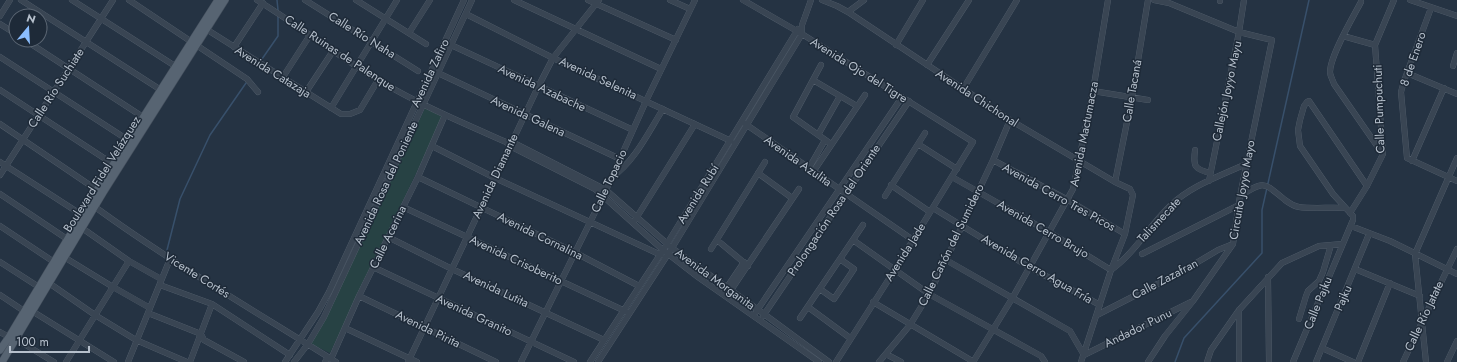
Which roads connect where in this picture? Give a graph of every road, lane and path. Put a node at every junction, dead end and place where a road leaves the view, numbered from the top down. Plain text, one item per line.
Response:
1 (10, 0) edge
2 (22, 0) edge
3 (72, 0) edge
4 (113, 0) edge
5 (129, 0) edge
6 (218, 0) edge
7 (225, 0) edge
8 (229, 0) edge
9 (305, 0) edge
10 (356, 0) edge
11 (397, 0) edge
12 (430, 0) edge
13 (464, 0) edge
14 (472, 0) edge
15 (514, 0) edge
16 (588, 0) edge
17 (670, 0) edge
18 (695, 0) edge
19 (743, 0) edge
20 (810, 0) edge
21 (822, 0) edge
22 (864, 0) edge
23 (924, 0) edge
24 (969, 0) edge
25 (1017, 0) edge
26 (1108, 0) edge
27 (1148, 0) edge
28 (1154, 0) edge
29 (1244, 0) edge
30 (1394, 0) edge
31 (1410, 0) edge
32 (260, 2) edge
33 (363, 2) edge
34 (597, 2) edge
35 (1361, 2) dead end
36 (1431, 8) junction
37 (690, 9) junction
38 (848, 12) junction
39 (466, 14) junction
40 (0, 16) edge
41 (1457, 16) edge
42 (101, 18) junction
43 (385, 18) junction
44 (802, 25) junction
45 (576, 29) junction
46 (208, 30) junction
47 (796, 31) junction
48 (1239, 32) junction
49 (409, 33) junction
50 (802, 34) junction
51 (310, 35) junction
52 (1343, 36) junction
53 (676, 40) junction
54 (372, 41) junction
55 (86, 42) junction
56 (196, 44) junction
57 (426, 44) dead end
58 (451, 45) junction
59 (896, 45) junction
60 (1375, 45) junction
61 (234, 47) junction
62 (37, 48) edge
63 (333, 51) junction
64 (1457, 54) edge
65 (0, 57) edge
66 (553, 58) junction
67 (821, 65) dead end
68 (175, 66) junction
69 (356, 66) junction
70 (927, 66) junction
71 (1453, 66) dead end
72 (69, 69) junction
73 (661, 69) junction
74 (418, 71) dead end
75 (438, 73) junction
76 (1407, 73) junction
77 (283, 77) junction
78 (378, 80) junction
79 (813, 80) junction
80 (538, 86) junction
81 (1444, 88) junction
82 (963, 89) junction
83 (0, 90) edge
84 (1093, 91) junction
85 (54, 92) junction
86 (163, 92) junction
87 (258, 92) dead end
88 (306, 92) junction
89 (1457, 94) edge
90 (865, 95) dead end
91 (840, 96) junction
92 (902, 97) junction
93 (1132, 97) junction
94 (1148, 100) dead end
95 (646, 101) junction
96 (909, 101) junction
97 (417, 102) junction
98 (423, 105) junction
99 (857, 106) junction
100 (330, 108) junction
101 (663, 109) junction
102 (38, 115) junction
103 (524, 115) junction
104 (445, 116) junction
105 (143, 117) junction
106 (1010, 120) junction
107 (0, 124) edge
108 (695, 124) junction
109 (745, 124) junction
110 (633, 130) junction
111 (925, 133) dead end
112 (818, 134) junction
113 (23, 139) junction
114 (128, 140) junction
115 (825, 140) junction
116 (731, 141) junction
117 (974, 142) joint
118 (509, 143) junction
119 (832, 144) junction
120 (918, 144) junction
121 (396, 145) junction
122 (432, 146) junction
123 (402, 148) junction
124 (1195, 150) dead end
125 (1383, 154) junction
126 (1457, 158) edge
127 (620, 159) junction
128 (992, 160) junction
129 (1410, 160) junction
130 (1079, 161) junction
131 (0, 162) edge
132 (765, 162) dead end
133 (113, 164) junction
134 (1246, 164) junction
135 (6, 166) junction
136 (957, 169) junction
137 (811, 170) junction
138 (758, 173) junction
139 (1210, 173) junction
140 (0, 175) edge
141 (418, 177) junction
142 (952, 177) junction
143 (1448, 177) junction
144 (495, 178) junction
145 (611, 178) junction
146 (1209, 181) junction
147 (1457, 181) edge
148 (1115, 182) junction
149 (891, 185) junction
150 (1367, 186) junction
151 (799, 188) dead end
152 (701, 189) junction
153 (97, 190) junction
154 (839, 190) junction
155 (604, 192) junction
156 (978, 192) junction
157 (706, 193) junction
158 (0, 194) edge
159 (846, 194) junction
160 (885, 196) dead end
161 (1240, 196) junction
162 (792, 198) junction
163 (1068, 200) junction
164 (1239, 205) junction
165 (95, 207) junction
166 (403, 207) junction
167 (481, 208) junction
168 (1346, 208) junction
169 (932, 210) junction
170 (1351, 214) junction
171 (82, 215) junction
172 (364, 215) junction
173 (637, 217) junction
174 (370, 218) junction
175 (589, 222) junction
176 (633, 223) junction
177 (962, 225) junction
178 (0, 226) edge
179 (863, 226) dead end
180 (1351, 226) junction
181 (82, 228) junction
182 (1049, 232) junction
183 (1125, 234) junction
184 (1369, 234) junction
185 (388, 237) junction
186 (466, 238) junction
187 (67, 239) junction
188 (717, 240) junction
189 (853, 240) junction
190 (913, 240) junction
191 (667, 244) junction
192 (1234, 244) junction
193 (1342, 244) junction
194 (1332, 245) junction
195 (672, 248) junction
196 (711, 249) dead end
197 (1457, 249) edge
198 (798, 251) junction
199 (574, 252) junction
200 (661, 252) junction
201 (1142, 254) dead end
202 (1415, 254) junction
203 (804, 255) junction
204 (667, 256) junction
205 (64, 257) junction
206 (170, 259) junction
207 (840, 259) junction
208 (946, 260) junction
209 (129, 261) junction
210 (0, 262) edge
211 (54, 262) junction
212 (746, 264) junction
213 (373, 267) junction
214 (1029, 267) junction
215 (452, 269) junction
216 (1355, 269) junction
217 (894, 270) junction
218 (1111, 270) junction
219 (1447, 270) junction
220 (1457, 274) edge
221 (1268, 277) junction
222 (560, 280) junction
223 (161, 282) junction
224 (49, 283) junction
225 (1390, 283) junction
226 (640, 286) junction
227 (112, 287) junction
228 (41, 289) junction
229 (729, 289) junction
230 (820, 290) junction
231 (929, 294) junction
232 (0, 295) edge
233 (724, 295) junction
234 (359, 296) junction
235 (1420, 296) junction
236 (1012, 297) junction
237 (438, 298) junction
238 (1193, 301) junction
239 (873, 302) junction
240 (212, 304) junction
241 (1100, 305) junction
242 (808, 307) junction
243 (758, 309) junction
244 (149, 310) junction
245 (624, 310) junction
246 (1239, 310) junction
247 (28, 311) junction
248 (545, 312) junction
249 (630, 314) junction
250 (764, 314) junction
251 (95, 315) junction
252 (754, 315) junction
253 (1097, 315) junction
254 (800, 318) dead end
255 (760, 319) junction
256 (1300, 319) dead end
257 (1421, 322) junction
258 (910, 325) junction
259 (424, 327) junction
260 (345, 328) junction
261 (992, 329) junction
262 (0, 332) edge
263 (201, 334) junction
264 (12, 338) junction
265 (850, 338) junction
266 (301, 339) junction
267 (79, 340) junction
268 (136, 340) junction
269 (604, 340) junction
270 (1457, 341) edge
271 (531, 342) junction
272 (308, 344) junction
273 (1322, 348) junction
274 (0, 350) edge
275 (886, 354) junction
276 (1084, 354) junction
277 (290, 355) junction
278 (330, 360) edge
279 (409, 360) edge
280 (2, 362) edge
281 (54, 362) edge
282 (66, 362) edge
283 (114, 362) edge
284 (128, 362) edge
285 (189, 362) edge
286 (244, 362) edge
287 (285, 362) edge
288 (294, 362) edge
289 (417, 362) edge
290 (496, 362) edge
291 (521, 362) edge
292 (574, 362) edge
293 (590, 362) edge
294 (598, 362) edge
295 (819, 362) edge
296 (829, 362) edge
297 (836, 362) edge
298 (879, 362) edge
299 (900, 362) edge
300 (974, 362) edge
301 (1045, 362) edge
302 (1081, 362) edge
303 (1148, 362) edge
304 (1207, 362) edge
305 (1239, 362) edge
306 (1269, 362) edge
307 (1293, 362) edge
308 (1316, 362) edge
309 (1353, 362) edge
310 (1358, 362) edge
311 (1403, 362) edge
312 (1426, 362) edge
313 (1447, 362) edge

1 - 40 street
2 - 55 street
3 - 42 street
4 - 42 street, Calle Río Suchiate
5 - 56 street
6 - 56 main road, Boulevard Fidel Velázquez
7 - 46 main road, Boulevard Fidel Velázquez
8 - 46 street
9 - 54 street, Calle Río Naha
10 - 33 street
11 - 43 street
12 - 49 street
13 - 97 street, Avenida Zafiro
14 - 39 street, Avenida Rosa del Poniente
15 - 45 street
16 - 34 street
17 - 37 street
18 - 37 street, Calle Topacio
19 - 47 street, Avenida Ojo del Tigre
20 - 44 street, Avenida Rubí
21 - 38 street, Avenida Chichonal
22 - 38 street
23 - 59 street
24 - 70 street
25 - 82 street
26 - 84 street, Avenida Mactumacza
27 - 93 street, Calle Tacaná
28 - 48 street
29 - 48 street, Callejón Joyyo Mayu
30 - 60 street
31 - 36 street
32 - 51 street, Calle Ruinas de Palenque
32 - 61 street
33 - 43 street
34 - 45 street, Avenida Diamante
34 - 53 street
35 - 52 street
36 - 41 street
36 - 76 street, 8 de Enero
37 - 53 street, Calle Topacio
38 - 59 street, Avenida Chichonal
39 - 58 street, Avenida Rosa del Poniente
39 - 66 street, Avenida Selenita
42 - 55 street, Calle Río Suchiate
42 - 68 street
43 - 49 street
43 - 54 street
44 - 47 street, Avenida Rubí
44 - 50 street, Avenida Rubí
45 - 66 street, Avenida Diamante
45 - 73 street
46 - 56 main road, Boulevard Fidel Velázquez
46 - 61 street, Avenida Catazaja
47 - 50 street, Avenida Ojo del Tigre
47 - 109 street, Avenida Rubí
48 - 134 street, Circuito Joyyo Mayo
48 - 139 street, Callejón Joyyo Mayu
49 - 57 street
50 - 92 street, Avenida Ojo del Tigre
50 - 109 street, Avenida Rubí
51 - 63 street, Calle Ruinas de Palenque
51 - 77 street
52 - 60 street
52 - 125 street
53 - 73 street, Calle Topacio
54 - 69 street
54 - 74 street, Calle Río Naha
55 - 72 street, Calle Río Suchiate
55 - 86 street
56 - 68 main road, Boulevard Fidel Velázquez
56 - 86 main road, Boulevard Fidel Velázquez
56 - 87 street
58 - 75 street, Avenida Rosa del Poniente
58 - 80 street, Avenida Azabache
59 - 70 street, Avenida Chichonal
60 - 125 street, Calle Pumpuchuti
61 - 77 street, Avenida Catazaja
62 - 72 street
63 - 69 street, Calle Ruinas de Palenque
63 - 88 street
64 - 71 street
65 - 85 street
66 - 80 street, Avenida Diamante
66 - 95 street, Avenida Selenita
67 - 79 street
68 - 86 main road, Boulevard Fidel Velázquez
69 - 78 street, Calle Ruinas de Palenque
69 - 100 street
70 - 82 street, Avenida Chichonal
72 - 85 street, Calle Río Suchiate
72 - 105 street
73 - 95 street, Calle Topacio
75 - 98 street, Avenida Rosa del Poniente
75 - 103 street, Avenida Galena
76 - 81 street
76 - 129 street, 8 de Enero
77 - 88 street, Avenida Catazaja
78 - 97 street, Calle Ruinas de Palenque
78 - 100 street, Avenida Catazaja
79 - 91 street
79 - 112 street
80 - 103 street, Avenida Diamante
80 - 110 street, Avenida Azabache
81 - 89 street
81 - 129 street
82 - 106 street, Avenida Chichonal
83 - 102 street
84 - 93 street
84 - 130 street, Avenida Mactumacza
85 - 102 street, Calle Río Suchiate
85 - 114 street
86 - 105 main road, Boulevard Fidel Velázquez
86 - 165 main road, Boulevard Fidel Velázquez
88 - 100 street, Avenida Catazaja
90 - 99 street
91 - 99 street
91 - 112 street
92 - 96 street, Avenida Ojo del Tigre
92 - 154 street, Prolongación Rosa del Oriente
93 - 94 street
93 - 148 street, Calle Tacaná
95 - 101 street, Avenida Selenita
95 - 110 street, Calle Topacio
96 - 117 street, Avenida Ojo del Tigre
96 - 159 street, Prolongación Rosa del Oriente
97 - 98 street, Calle Ruinas de Palenque
97 - 121 street, Avenida Zafiro
98 - 104 street, Calle Ruinas de Palenque
98 - 123 street, Avenida Rosa del Poniente
99 - 119 street
101 - 108 street, Avenida Selenita
101 - 145 street
102 - 113 street, Calle Río Suchiate
102 - 133 street
103 - 118 street, Avenida Diamante
103 - 127 street, Avenida Galena
104 - 118 street, Calle Ruinas de Palenque
104 - 122 street, Calle Acerina
105 - 114 main road, Boulevard Fidel Velázquez
106 - 128 street, Calle Cañón del Sumidero
106 - 130 street, Avenida Chichonal
107 - 113 street
108 - 116 street, Avenida Selenita
108 - 173 street
109 - 116 street, Avenida Rubí
109 - 137 street, Avenida Azulita
109 - 157 street, Avenida Rubí
110 - 127 street, Calle Topacio
111 - 120 street
112 - 115 street
113 - 135 street, Calle Río Suchiate
113 - 153 street
114 - 133 main road, Boulevard Fidel Velázquez
115 - 119 street
115 - 137 street
116 - 152 street, Avenida Rubí
117 - 136 street, Avenida Jade
118 - 144 street, Avenida Diamante
118 - 155 street, Calle Ruinas de Palenque
119 - 137 street
120 - 136 street
120 - 149 street
121 - 123 street
121 - 172 street, Avenida Zafiro
122 - 141 street, Calle Acerina
122 - 144 street, Avenida Morganita
123 - 174 street, Avenida Rosa del Poniente
124 - 139 street
125 - 150 street, Calle Pumpuchuti
126 - 143 street
127 - 145 street, Calle Topacio
128 - 156 street, Calle Cañón del Sumidero
128 - 163 street, Avenida Cerro Tres Picos
129 - 143 street
130 - 148 street, Avenida Chichonal
130 - 163 street, Avenida Mactumacza
131 - 135 street
132 - 138 street
133 - 153 main road, Boulevard Fidel Velázquez
134 - 146 street, Talismecate
134 - 161 street, Circuito Joyyo Mayo
135 - 140 street, Calle Río Suchiate
135 - 171 street
136 - 142 street, Avenida Jade
137 - 154 street, Avenida Azulita
138 - 162 street
138 - 188 street
139 - 146 street, Callejón Joyyo Mayu
141 - 166 street, Calle Acerina
141 - 167 street, Avenida Cornalina
142 - 156 street, Avenida Cerro Brujo
142 - 169 street, Avenida Jade
143 - 147 street
143 - 202 street
144 - 167 street, Avenida Diamante
144 - 175 street, Avenida Morganita
145 - 155 street, Calle Topacio
146 - 218 street, Talismecate
148 - 183 street, Avenida Chichonal
149 - 160 street
149 - 169 street, Avenida Cerro Agua Fría
150 - 168 street
150 - 170 street, Calle Pumpuchuti
151 - 162 street
152 - 157 street
152 - 191 street, Avenida Rubí
153 - 171 main road, Boulevard Fidel Velázquez
154 - 159 street, Avenida Azulita
154 - 198 street, Prolongación Rosa del Oriente
155 - 173 street, Avenida Morganita
155 - 175 street, Calle Topacio
155 - 176 street, Avenida Morganita
156 - 177 street, Calle Cañón del Sumidero
156 - 182 street, Avenida Cerro Brujo
157 - 195 street, Avenida Rubí
158 - 187 street
159 - 190 street, Avenida Azulita
159 - 203 street, Prolongación Rosa del Oriente
161 - 164 street, Circuito Joyyo Mayo
161 - 168 street
162 - 212 street
163 - 182 street, Avenida Mactumacza
163 - 183 street, Avenida Cerro Tres Picos
164 - 192 street, Circuito Joyyo Mayo
164 - 201 street
165 - 181 main road, Boulevard Fidel Velázquez
165 - 206 street, Vicente Cortés
166 - 185 street, Calle Acerina
166 - 186 street, Avenida Crisoberito
167 - 186 street, Avenida Diamante
167 - 199 street, Avenida Cornalina
168 - 170 street
169 - 177 street, Avenida Cerro Agua Fría
169 - 190 street, Avenida Jade
170 - 180 street
171 - 187 main road, Boulevard Fidel Velázquez
172 - 174 street
172 - 266 street, Avenida Zafiro
173 - 176 street
173 - 191 street, Avenida Morganita
174 - 272 street, Avenida Rosa del Poniente
175 - 199 street, Calle Topacio
175 - 200 street, Avenida Morganita
176 - 200 street, Avenida Morganita
177 - 208 street, Calle Cañón del Sumidero
177 - 214 street, Avenida Cerro Agua Fría
178 - 211 street
179 - 189 street
180 - 184 street
180 - 193 street, Calle Pajku
181 - 205 main road, Boulevard Fidel Velázquez
181 - 209 street
182 - 214 street, Avenida Mactumacza
182 - 218 street, Avenida Cerro Brujo
183 - 218 street
184 - 202 street
184 - 216 street, Pajku
185 - 213 street, Calle Acerina
185 - 215 street, Avenida Lutita
186 - 215 street, Avenida Diamante
186 - 222 street, Avenida Crisoberito
187 - 211 main road, Boulevard Fidel Velázquez
188 - 196 street
188 - 212 street
189 - 207 street
189 - 217 street
190 - 217 street, Avenida Jade
191 - 195 street, Avenida Morganita
191 - 200 street, Avenida Rubí
192 - 238 street, Circuito Joyyo Mayo
192 - 253 street, Calle Zazafran
193 - 194 street
193 - 307 street, Calle Pajku
194 - 221 street
194 - 256 street
195 - 204 street, Avenida Rubí
195 - 229 street, Avenida Morganita
197 - 219 street, Calle Río Jatate
198 - 203 street
198 - 243 street, Prolongación Rosa del Oriente
199 - 222 street, Calle Topacio
199 - 226 street, Avenida Cornalina
200 - 204 street, Avenida Morganita
200 - 226 street, Avenida Rubí
202 - 219 street
202 - 235 street
203 - 250 street, Prolongación Rosa del Oriente
204 - 233 street, Avenida Morganita
204 - 249 street, Avenida Rubí
205 - 224 main road, Boulevard Fidel Velázquez
205 - 227 street
206 - 223 street
206 - 266 street, Vicente Cortés
207 - 230 street
207 - 230 street
208 - 231 street, Calle Cañón del Sumidero
208 - 236 street
209 - 223 street
209 - 227 street
210 - 228 street
211 - 228 main road, Boulevard Fidel Velázquez
212 - 229 street
213 - 234 street, Calle Acerina
213 - 237 street, Avenida Granito
214 - 236 street, Avenida Mactumacza
214 - 241 street, Avenida Cerro Agua Fría
215 - 237 street, Avenida Diamante
215 - 248 street, Avenida Lutita
216 - 225 street
216 - 273 street, Pajku
217 - 231 street
217 - 239 street, Avenida Jade
218 - 241 street
219 - 220 street
219 - 257 street, Calle Río Jatate
221 - 246 street
221 - 306 street
222 - 245 street, Avenida Crisoberito
222 - 248 street, Calle Topacio
223 - 240 street
223 - 244 street
224 - 228 main road, Boulevard Fidel Velázquez
224 - 251 street
225 - 235 street
225 - 310 street
226 - 245 street, Avenida Rubí
227 - 244 street
227 - 251 street
228 - 247 main road, Boulevard Fidel Velázquez
229 - 233 street
229 - 243 street, Avenida Morganita
230 - 242 street
231 - 258 street, Calle Cañón del Sumidero
231 - 261 street
232 - 247 street
233 - 252 street, Avenida Morganita
234 - 259 street, Avenida Pirita
234 - 260 street, Calle Acerina
235 - 257 street
236 - 261 street, Avenida Mactumacza
236 - 276 street
237 - 259 street, Avenida Diamante
237 - 271 street, Avenida Granito
238 - 276 street, Andador Punu
238 - 303 street, Circuito Joyyo Mayo
239 - 258 street
239 - 265 street, Avenida Jade
240 - 263 street
240 - 277 street
241 - 253 street
242 - 254 street
242 - 265 street
243 - 250 street, Avenida Morganita
243 - 252 street, Prolongación Rosa del Oriente
244 - 263 street
244 - 268 street
245 - 249 street, Avenida Crisoberito
245 - 269 street, Avenida Rubí
246 - 304 street
246 - 305 street
247 - 264 main road, Boulevard Fidel Velázquez
247 - 267 street
248 - 269 street, Avenida Lutita
248 - 271 street, Calle Topacio
249 - 294 street, Avenida Rubí
250 - 255 street, Prolongación Rosa del Oriente
250 - 296 street, Avenida Morganita
251 - 267 street
251 - 268 street
252 - 255 street, Avenida Morganita
253 - 276 street
255 - 295 street, Avenida Morganita
257 - 311 street, Calle Río Jatate
257 - 312 street
258 - 275 street, Calle Cañón del Sumidero
258 - 300 street
259 - 279 street, Avenida Diamante
259 - 290 street, Avenida Pirita
260 - 278 street, Calle Acerina
260 - 279 street
261 - 300 street, Avenida Mactumacza
261 - 301 street
262 - 264 street
263 - 285 street
263 - 286 street
264 - 274 main road, Boulevard Fidel Velázquez
264 - 280 main road, Boulevard Fidel Velázquez
264 - 281 street
265 - 297 street, Avenida Jade
266 - 272 street, Vicente Cortés
266 - 277 street
267 - 282 street
267 - 283 street
268 - 284 street
268 - 285 street
269 - 293 street, Avenida Rubí
270 - 313 street
271 - 291 street, Calle Topacio
271 - 292 street, Avenida Granito
272 - 278 street, Vicente Cortés
272 - 288 street, Avenida Rosa del Poniente
273 - 308 street, Pajku
273 - 309 street
275 - 298 street, Calle Cañón del Sumidero
275 - 299 street
276 - 302 street
277 - 287 street
279 - 289 street

